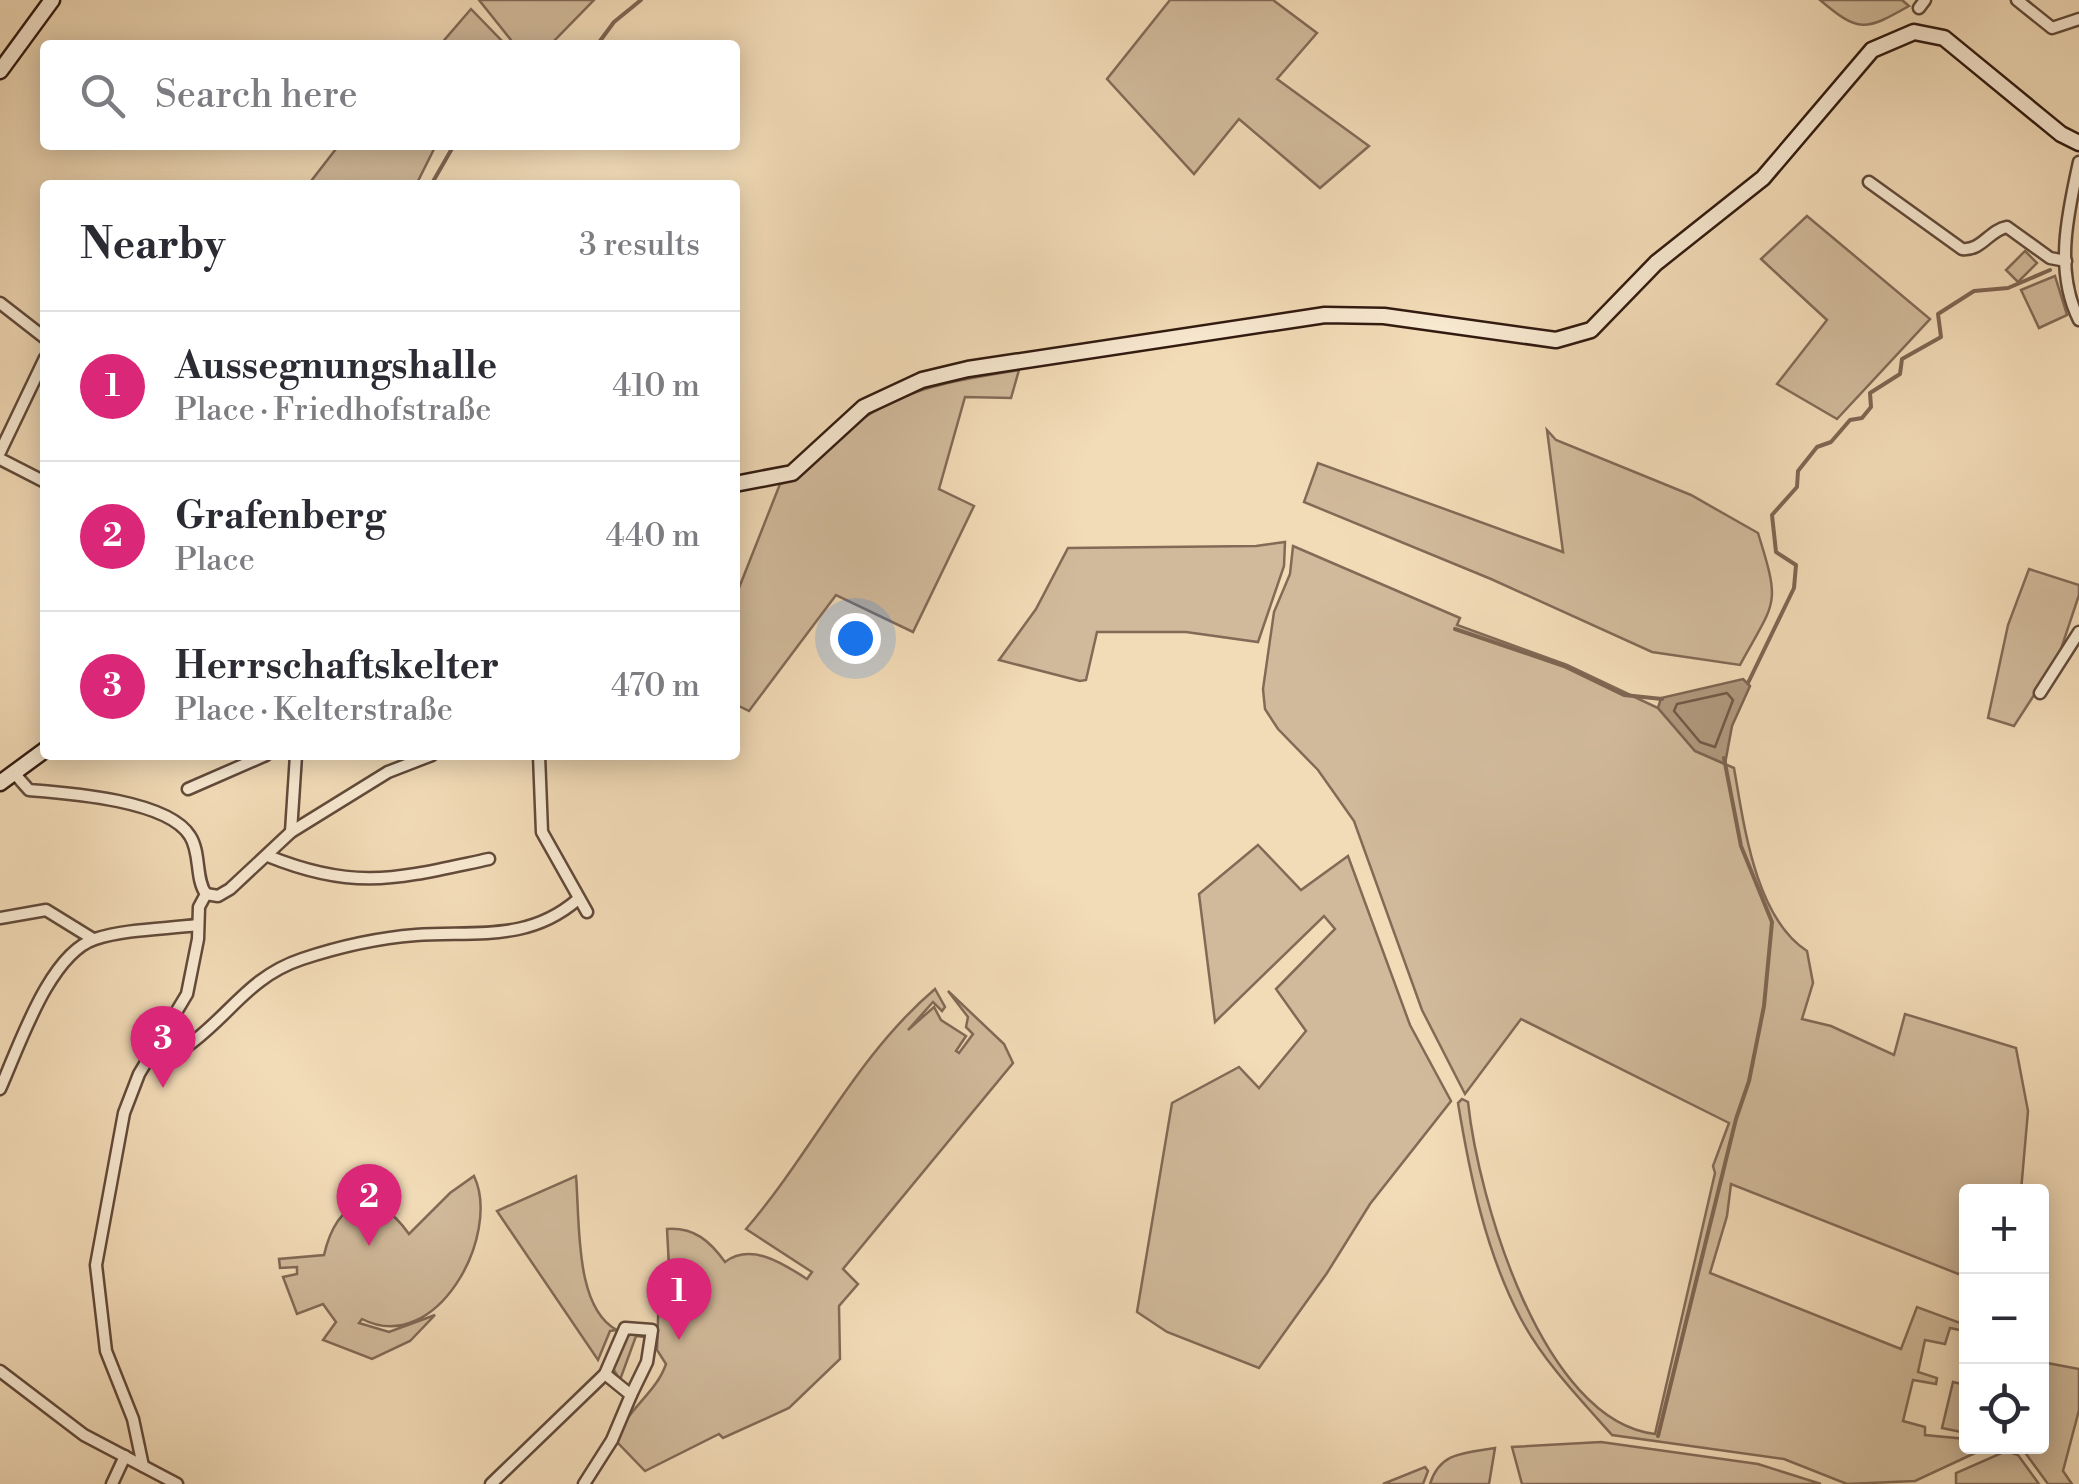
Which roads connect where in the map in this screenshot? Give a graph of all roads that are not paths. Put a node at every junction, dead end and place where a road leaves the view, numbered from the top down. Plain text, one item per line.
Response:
1 (52, 0) edge
2 (2018, 0) edge
3 (2079, 18) edge
4 (0, 72) edge
5 (2079, 143) edge
6 (2079, 162) edge
7 (1869, 182) dead end
8 (2066, 261) junction
9 (0, 303) edge
10 (2079, 320) edge
11 (40, 334) edge
12 (40, 369) edge
13 (0, 456) edge
14 (40, 479) edge
15 (740, 483) edge
16 (2079, 632) edge
17 (2040, 693) dead end
18 (40, 754) edge
19 (255, 760) edge
20 (296, 760) edge
21 (419, 760) edge
22 (539, 760) edge
23 (14, 773) junction
24 (0, 783) edge
25 (188, 789) dead end
26 (291, 832) junction
27 (268, 856) junction
28 (489, 859) dead end
29 (206, 894) junction
30 (578, 900) junction
31 (588, 912) dead end
32 (0, 918) edge
33 (197, 924) junction
34 (94, 939) junction
35 (156, 1047) junction
36 (0, 1089) edge
37 (0, 1371) edge
38 (605, 1374) junction
39 (632, 1395) junction
40 (125, 1456) junction
41 (143, 1466) junction
42 (112, 1484) edge
43 (177, 1484) edge
44 (491, 1484) edge
45 (584, 1484) edge

1 - 4 street
2 - 3 street
5 - 15 street
6 - 8 street
7 - 8 street
8 - 10 street
9 - 11 street
12 - 13 street
13 - 14 street
16 - 17 street
18 - 23 street
19 - 25 street
20 - 26 street
21 - 26 street
22 - 30 street
23 - 24 street
23 - 29 street
26 - 27 street
27 - 28 street
27 - 29 street
29 - 33 street
30 - 31 street
30 - 35 street
32 - 34 street
33 - 34 street
33 - 35 street
34 - 36 street
35 - 41 street
37 - 40 street
38 - 39 street
38 - 39 street
38 - 44 street
39 - 45 street
40 - 41 street
40 - 42 street
41 - 43 street

